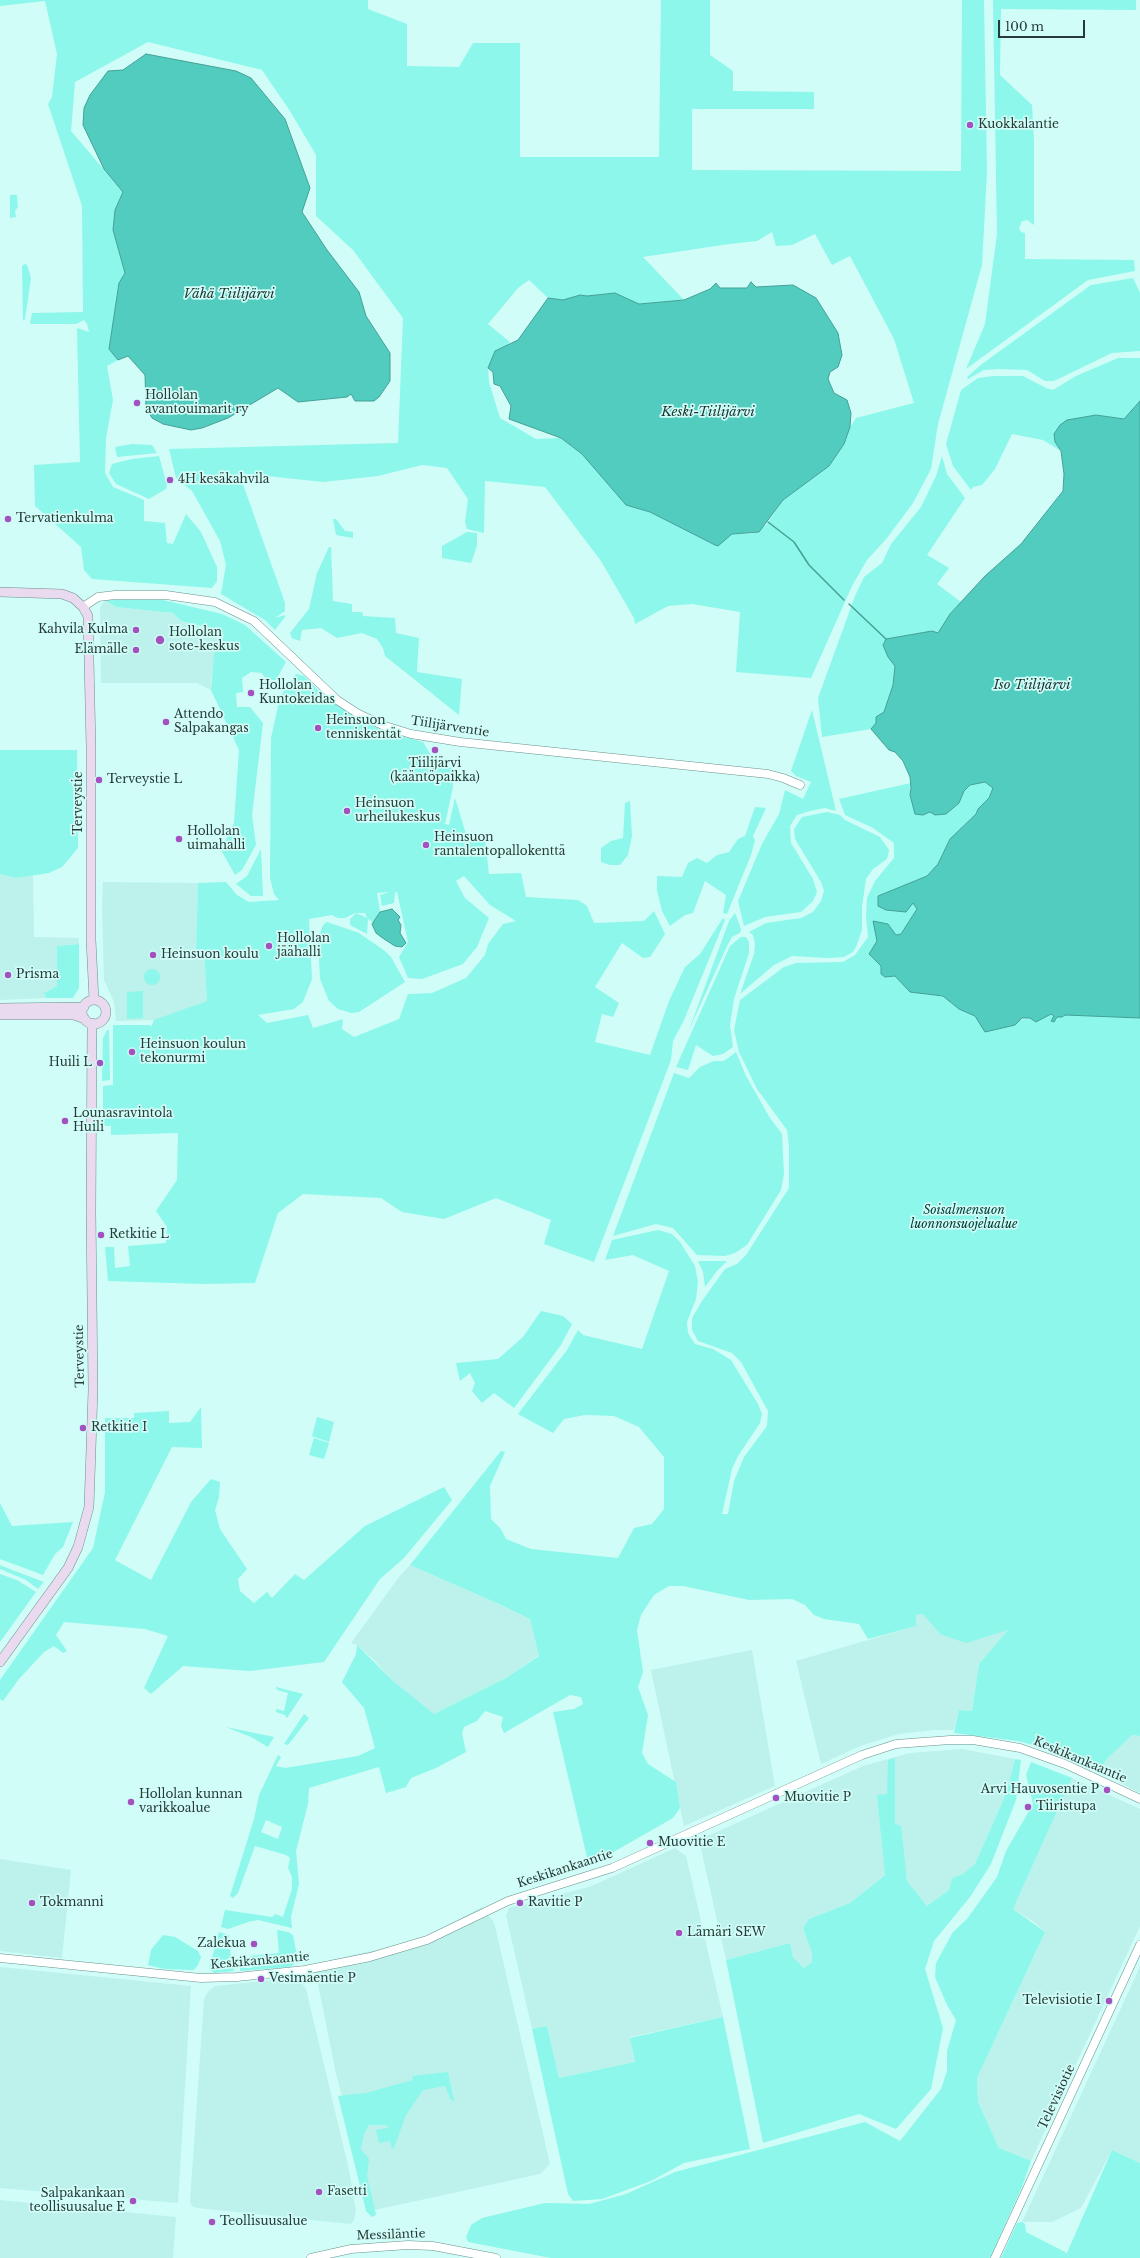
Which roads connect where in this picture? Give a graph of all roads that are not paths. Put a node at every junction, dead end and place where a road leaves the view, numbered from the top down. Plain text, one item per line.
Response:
1 (0, 592) edge
2 (83, 606) junction
3 (800, 785) dead end
4 (94, 1000) junction
5 (84, 1006) junction
6 (0, 1008) edge
7 (0, 1015) edge
8 (89, 1021) junction
9 (0, 1662) edge
10 (1140, 1799) edge
11 (1140, 1945) edge
12 (0, 1958) edge
13 (311, 2258) edge
14 (496, 2258) edge
15 (995, 2258) edge

1 - 2 main road
2 - 3 street, Tiilijärventie
2 - 4 main road, Terveystie
4 - 5 main road
4 - 8 main road
5 - 6 main road
5 - 8 main road
7 - 8 main road
8 - 9 main road, Terveystie
10 - 12 street, Keskikankaantie
11 - 15 street, Televisiotie
13 - 14 street, Messiläntie

